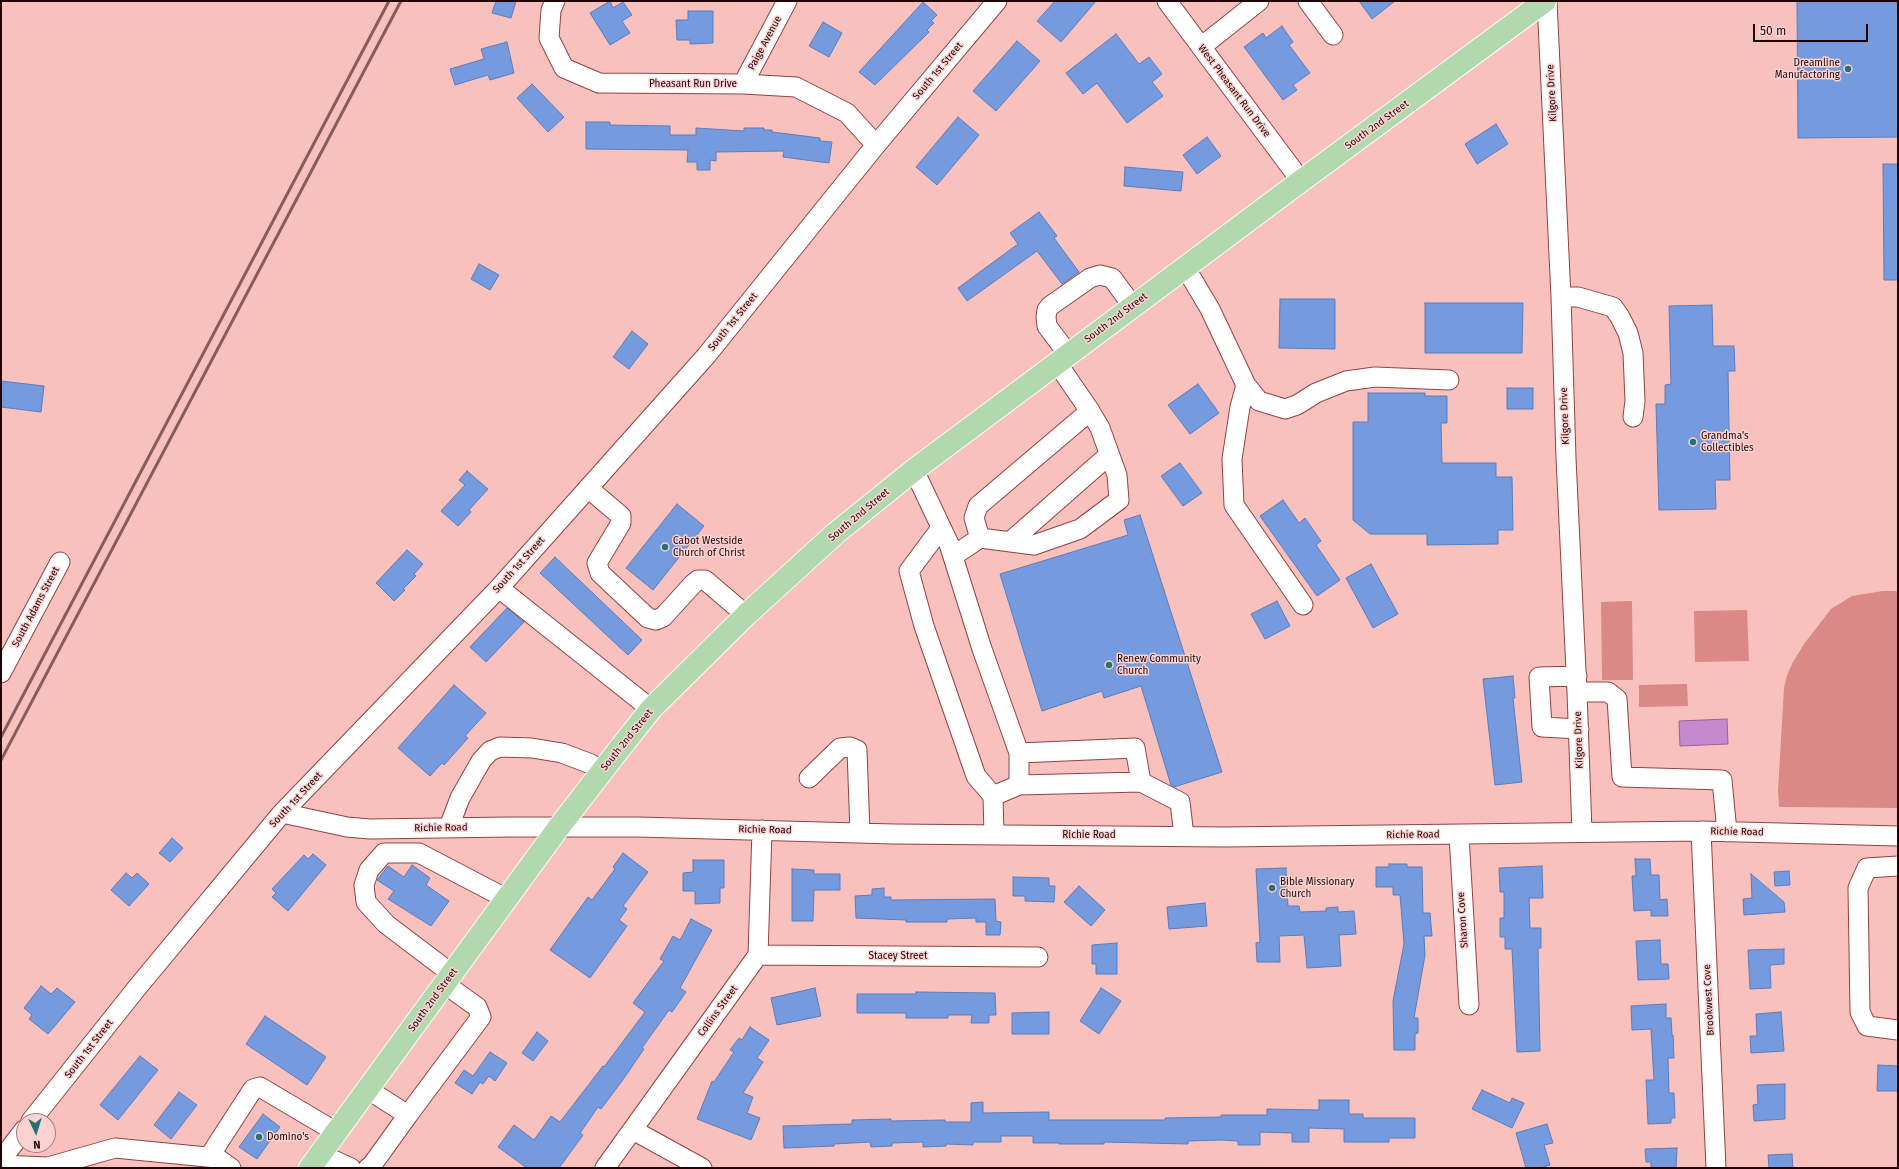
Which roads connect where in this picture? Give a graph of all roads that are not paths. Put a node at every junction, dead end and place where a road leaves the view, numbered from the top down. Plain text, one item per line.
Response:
1 (556, 1) edge
2 (787, 1) edge
3 (998, 1) edge
4 (1167, 1) edge
5 (1259, 1) edge
6 (1308, 1) edge
7 (1541, 2) edge
8 (1333, 35) dead end
9 (1201, 47) junction
10 (743, 84) junction
11 (876, 145) junction
12 (1301, 180) junction
13 (1184, 267) junction
14 (1561, 297) junction
15 (1132, 306) junction
16 (1062, 358) junction
17 (1449, 380) dead end
18 (1246, 385) junction
19 (1090, 411) junction
20 (1633, 417) dead end
21 (1110, 454) junction
22 (914, 470) junction
23 (588, 488) junction
24 (941, 528) junction
25 (980, 538) junction
26 (1010, 542) junction
27 (952, 556) junction
28 (60, 562) dead end
29 (499, 588) junction
30 (1303, 605) dead end
31 (746, 615) junction
32 (1, 673) edge
33 (1577, 684) junction
34 (651, 709) junction
35 (1579, 729) junction
36 (1019, 753) junction
37 (602, 771) junction
38 (808, 778) dead end
39 (1141, 782) junction
40 (1019, 785) junction
41 (993, 796) junction
42 (282, 813) junction
43 (449, 827) junction
44 (559, 828) junction
45 (400, 829) junction
46 (762, 830) junction
47 (1702, 831) junction
48 (1582, 832) junction
49 (1726, 832) junction
50 (860, 833) junction
51 (994, 835) junction
52 (1459, 835) junction
53 (1184, 836) junction
54 (1898, 836) edge
55 (403, 853) junction
56 (1898, 866) edge
57 (507, 899) junction
58 (758, 955) junction
59 (1038, 957) dead end
60 (448, 979) junction
61 (1468, 1005) dead end
62 (1898, 1030) edge
63 (367, 1089) junction
64 (38, 1113) edge
65 (408, 1115) junction
66 (633, 1130) junction
67 (336, 1132) junction
68 (16, 1140) edge
69 (209, 1157) junction
70 (1, 1160) edge
71 (315, 1161) edge
72 (1, 1165) edge
73 (231, 1168) edge
74 (351, 1168) edge
75 (368, 1168) edge
76 (605, 1168) edge
77 (702, 1168) edge
78 (1716, 1168) edge

1 - 10 street, Pheasant Run Drive
2 - 10 street, Paige Avenue
3 - 11 street, South 1st Street
4 - 9 street, West Pheasant Run Drive
5 - 9 street
6 - 8 street
7 - 12 main road, South 2nd Street
7 - 14 street, Kilgore Drive
9 - 12 street, West Pheasant Run Drive
10 - 11 street, Pheasant Run Drive
11 - 23 street, South 1st Street
12 - 13 main road, South 2nd Street
13 - 15 main road, South 2nd Street
13 - 18 street
14 - 20 street
14 - 33 street, Kilgore Drive
15 - 16 main road, South 2nd Street
15 - 16 street
16 - 19 street
16 - 22 main road, South 2nd Street
17 - 18 street
18 - 30 street
19 - 21 street
19 - 25 street
21 - 26 street
21 - 26 street
22 - 24 street
22 - 31 main road, South 2nd Street
23 - 29 street, South 1st Street
23 - 31 street
24 - 27 street
24 - 41 street
25 - 26 street
25 - 27 street
27 - 36 street
28 - 32 street, South Adams Street
29 - 34 street
29 - 42 street, South 1st Street
31 - 34 main road, South 2nd Street
33 - 35 street, Kilgore Drive
33 - 35 street
33 - 49 street
34 - 37 main road, South 2nd Street
35 - 48 street, Kilgore Drive
36 - 39 street
36 - 40 street
37 - 43 street
37 - 44 main road, South 2nd Street
38 - 50 street
39 - 40 street
39 - 53 street
40 - 41 street
41 - 51 street
42 - 45 street, Richie Road
42 - 64 street, South 1st Street
43 - 44 street, Richie Road
43 - 45 street, Richie Road
44 - 46 street, Richie Road
44 - 57 main road, South 2nd Street
45 - 55 street
46 - 50 street, Richie Road
46 - 58 street
47 - 48 street, Richie Road
47 - 49 street, Richie Road
47 - 78 street, Brookwest Cove
48 - 52 street, Richie Road
49 - 54 street, Richie Road
50 - 51 street, Richie Road
51 - 53 street, Richie Road
52 - 53 street, Richie Road
52 - 61 street, Sharon Cove
55 - 57 street
55 - 60 street
56 - 62 street
57 - 60 main road, South 2nd Street
58 - 59 street, Stacey Street
58 - 66 street, Collins Street
60 - 63 main road, South 2nd Street
60 - 65 street
63 - 65 street
63 - 67 main road, South 2nd Street
65 - 75 street
66 - 76 street, Collins Street
66 - 77 street
67 - 69 street
67 - 71 main road, South 2nd Street
68 - 70 street
69 - 72 street
69 - 73 street
71 - 74 street

